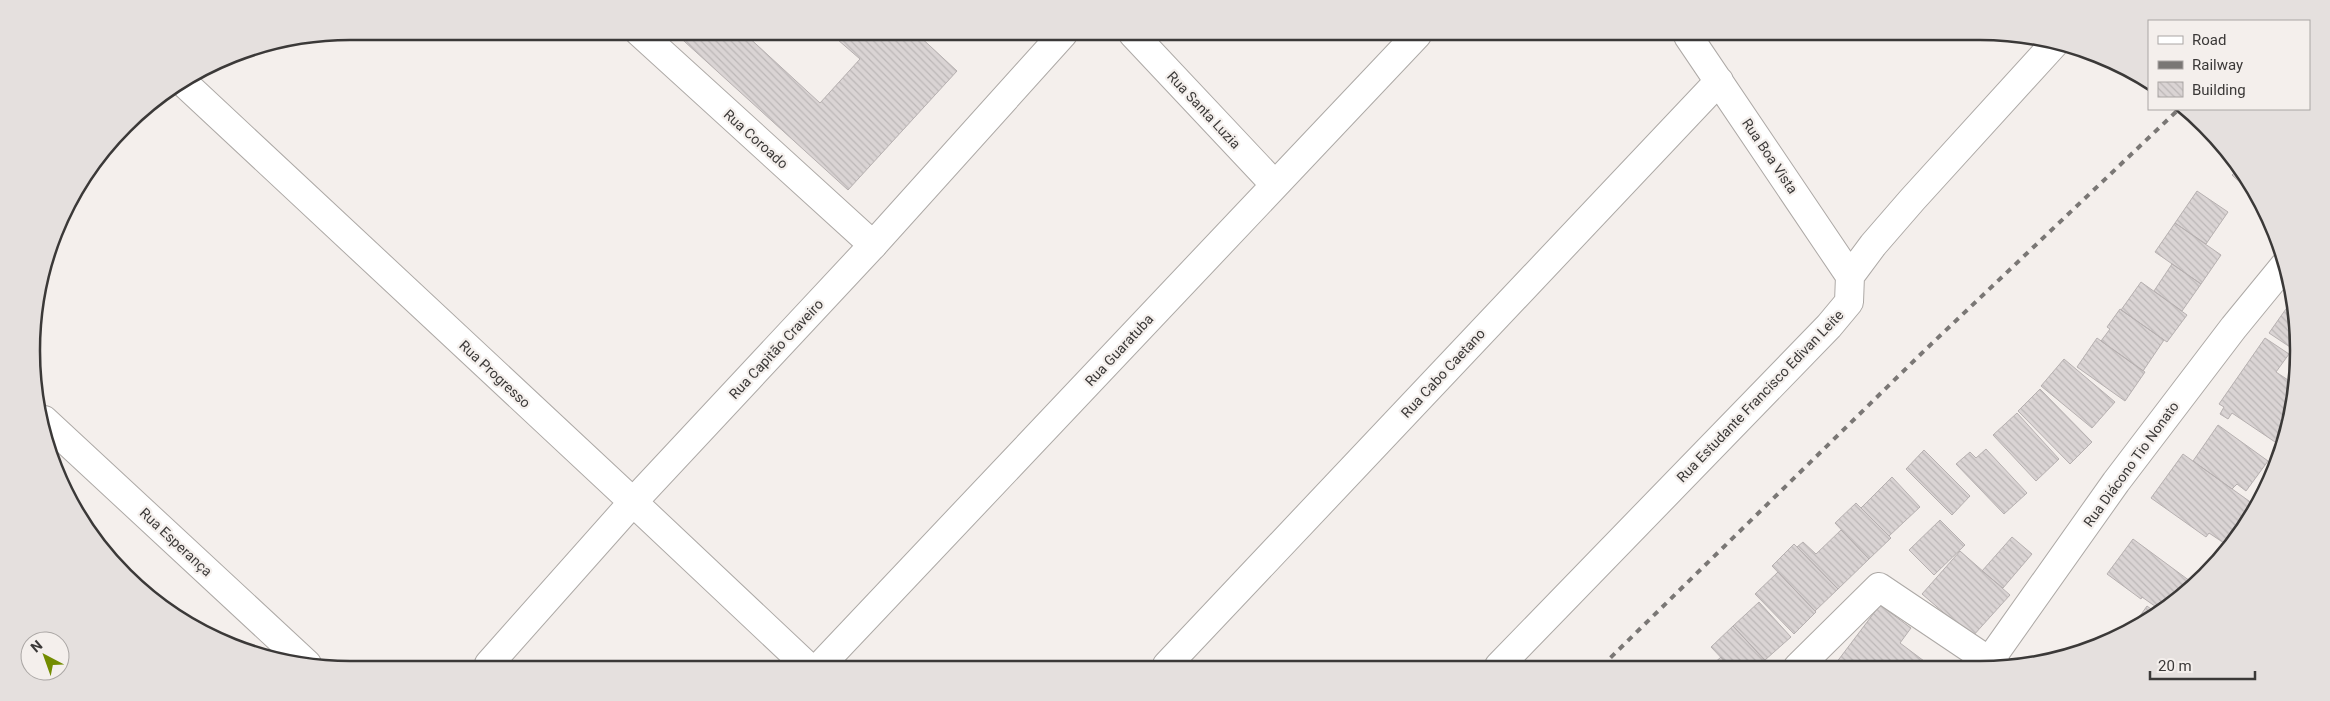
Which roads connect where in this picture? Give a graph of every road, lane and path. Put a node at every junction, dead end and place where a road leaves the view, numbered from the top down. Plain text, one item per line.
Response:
1 (648, 40) edge
2 (1058, 40) edge
3 (1139, 40) edge
4 (1412, 40) edge
5 (1691, 40) edge
6 (2050, 48) edge
7 (1719, 81) junction
8 (188, 86) edge
9 (1275, 185) junction
10 (873, 245) junction
11 (2279, 272) edge
12 (1850, 276) junction
13 (50, 425) edge
14 (633, 502) junction
15 (300, 656) edge
16 (1994, 660) edge
17 (492, 661) edge
18 (802, 661) edge
19 (825, 661) edge
20 (1171, 661) edge
21 (1504, 661) edge
22 (1804, 661) edge
23 (1985, 661) edge

1 - 10 street, Rua Coroado
2 - 10 street, Rua Capitão Craveiro
3 - 9 street, Rua Santa Luzia
4 - 9 street, Rua Guaratuba
5 - 7 street, Rua Boa Vista
6 - 12 street
7 - 12 street, Rua Boa Vista
7 - 20 street, Rua Cabo Caetano
8 - 14 street, Rua Progresso
9 - 19 street, Rua Guaratuba
10 - 14 street, Rua Capitão Craveiro
11 - 16 street, Rua Diácono Tio Nonato
12 - 21 street, Rua Estudante Francisco Edivan Leite
13 - 15 street, Rua Esperança
14 - 17 street, Rua Capitão Craveiro
14 - 18 street, Rua Progresso
22 - 23 street

